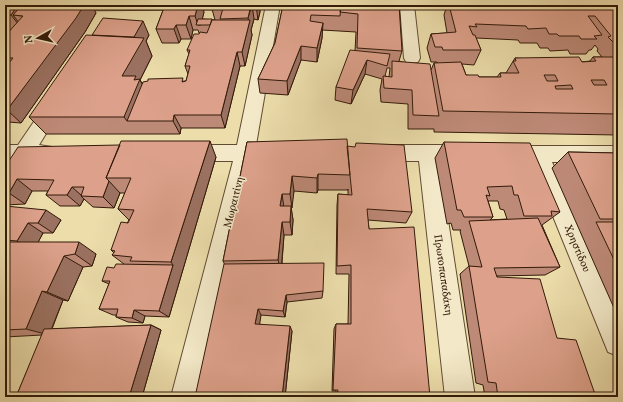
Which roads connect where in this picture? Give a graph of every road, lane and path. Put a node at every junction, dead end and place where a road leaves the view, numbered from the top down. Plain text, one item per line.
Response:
1 (255, 5) edge
2 (272, 5) edge
3 (407, 5) edge
4 (120, 6) edge
5 (5, 7) edge
6 (107, 26) edge
7 (412, 58) dead end
8 (64, 92) edge
9 (15, 153) edge
10 (64, 153) edge
11 (166, 153) edge
12 (245, 153) junction
13 (293, 153) edge
14 (356, 153) edge
15 (428, 154) junction
16 (538, 154) junction
17 (618, 154) edge
18 (5, 182) edge
19 (618, 342) edge
20 (186, 397) edge
21 (460, 397) edge

1 - 4 street
2 - 12 street, Μωραιτίνη
3 - 7 street
4 - 5 street
4 - 6 street
8 - 9 street
9 - 10 street
9 - 18 street
11 - 12 street
12 - 13 street
12 - 20 street, Μωραιτίνη
14 - 15 street
15 - 16 street
15 - 21 street, Πρωτοπαπαδάκη
16 - 17 street
16 - 19 street, Χρηστίδου

